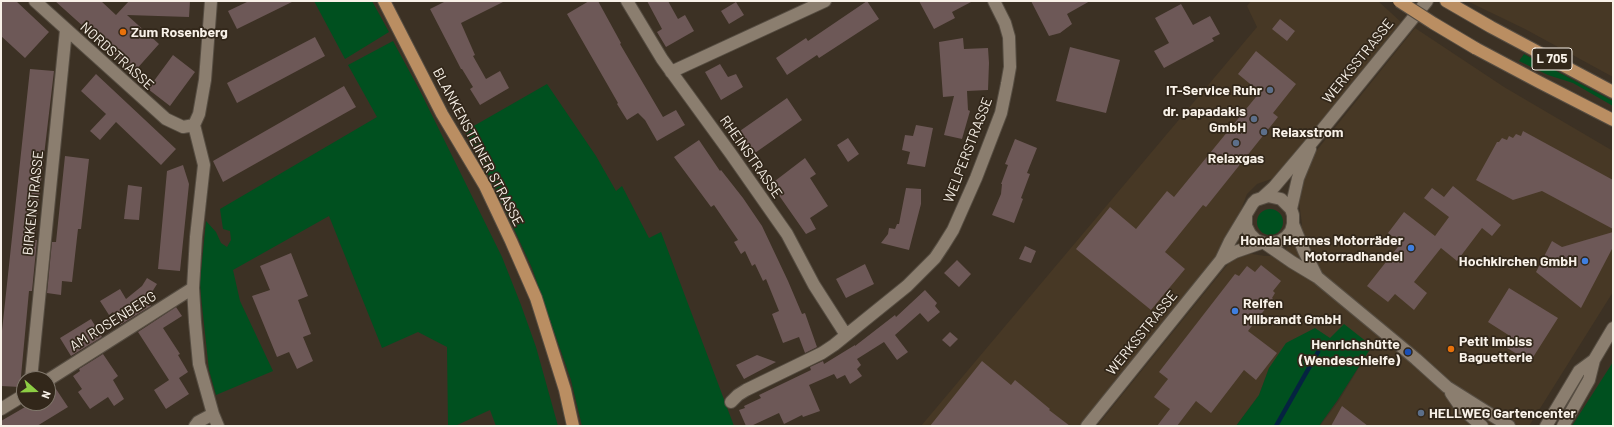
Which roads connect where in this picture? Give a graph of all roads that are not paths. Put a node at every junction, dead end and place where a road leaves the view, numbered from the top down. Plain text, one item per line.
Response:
1 (35, 1) edge
2 (211, 1) edge
3 (384, 1) edge
4 (627, 1) edge
5 (825, 1) edge
6 (994, 1) edge
7 (1399, 1) edge
8 (1427, 1) edge
9 (1446, 1) edge
10 (66, 30) junction
11 (671, 72) junction
12 (1613, 92) edge
13 (1611, 121) edge
14 (189, 126) junction
15 (1313, 141) junction
16 (1263, 197) junction
17 (1291, 209) junction
18 (1246, 215) junction
19 (1293, 224) junction
20 (1264, 243) junction
21 (1221, 260) junction
22 (1317, 277) junction
23 (193, 288) junction
24 (1613, 328) edge
25 (846, 335) junction
26 (1594, 360) junction
27 (32, 371) edge
28 (56, 375) edge
29 (1447, 387) junction
30 (16, 400) edge
31 (730, 402) dead end
32 (1, 409) edge
33 (213, 414) junction
34 (195, 426) edge
35 (218, 426) edge
36 (573, 426) edge
37 (1087, 426) edge
38 (1482, 426) edge
39 (1509, 426) edge
40 (1546, 426) edge
41 (1563, 426) edge

1 - 10 street, NORDSTRASSE
2 - 14 street
3 - 36 main road, BLANKENSTEINER STRASSE
4 - 11 street, RHEINSTRASSE
5 - 11 street
6 - 25 street, WELPERSTRASSE
7 - 13 main road, L 705, bridge
8 - 15 street, WERKSSTRASSE
9 - 12 main road, L 705
10 - 14 street, NORDSTRASSE
10 - 27 street, BIRKENSTRASSE
11 - 25 street, RHEINSTRASSE
14 - 23 street
15 - 16 street, WERKSSTRASSE
15 - 17 street, WERKSSTRASSE
16 - 17 street
16 - 18 street, WERKSSTRASSE
17 - 19 street, WERKSSTRASSE
18 - 20 street, WERKSSTRASSE
18 - 21 street, WERKSSTRASSE
19 - 20 street, WERKSSTRASSE
19 - 22 street, WERKSSTRASSE
20 - 21 street, WERKSSTRASSE
20 - 22 street, WERKSSTRASSE
21 - 37 street, WERKSSTRASSE
22 - 29 street, WERKSSTRASSE
23 - 28 street, AM ROSENBERG
23 - 33 street
24 - 26 street
25 - 31 street
26 - 40 street
26 - 41 street
29 - 38 street, WERKSSTRASSE
29 - 39 street, WERKSSTRASSE
30 - 32 street
33 - 34 street
33 - 35 street

